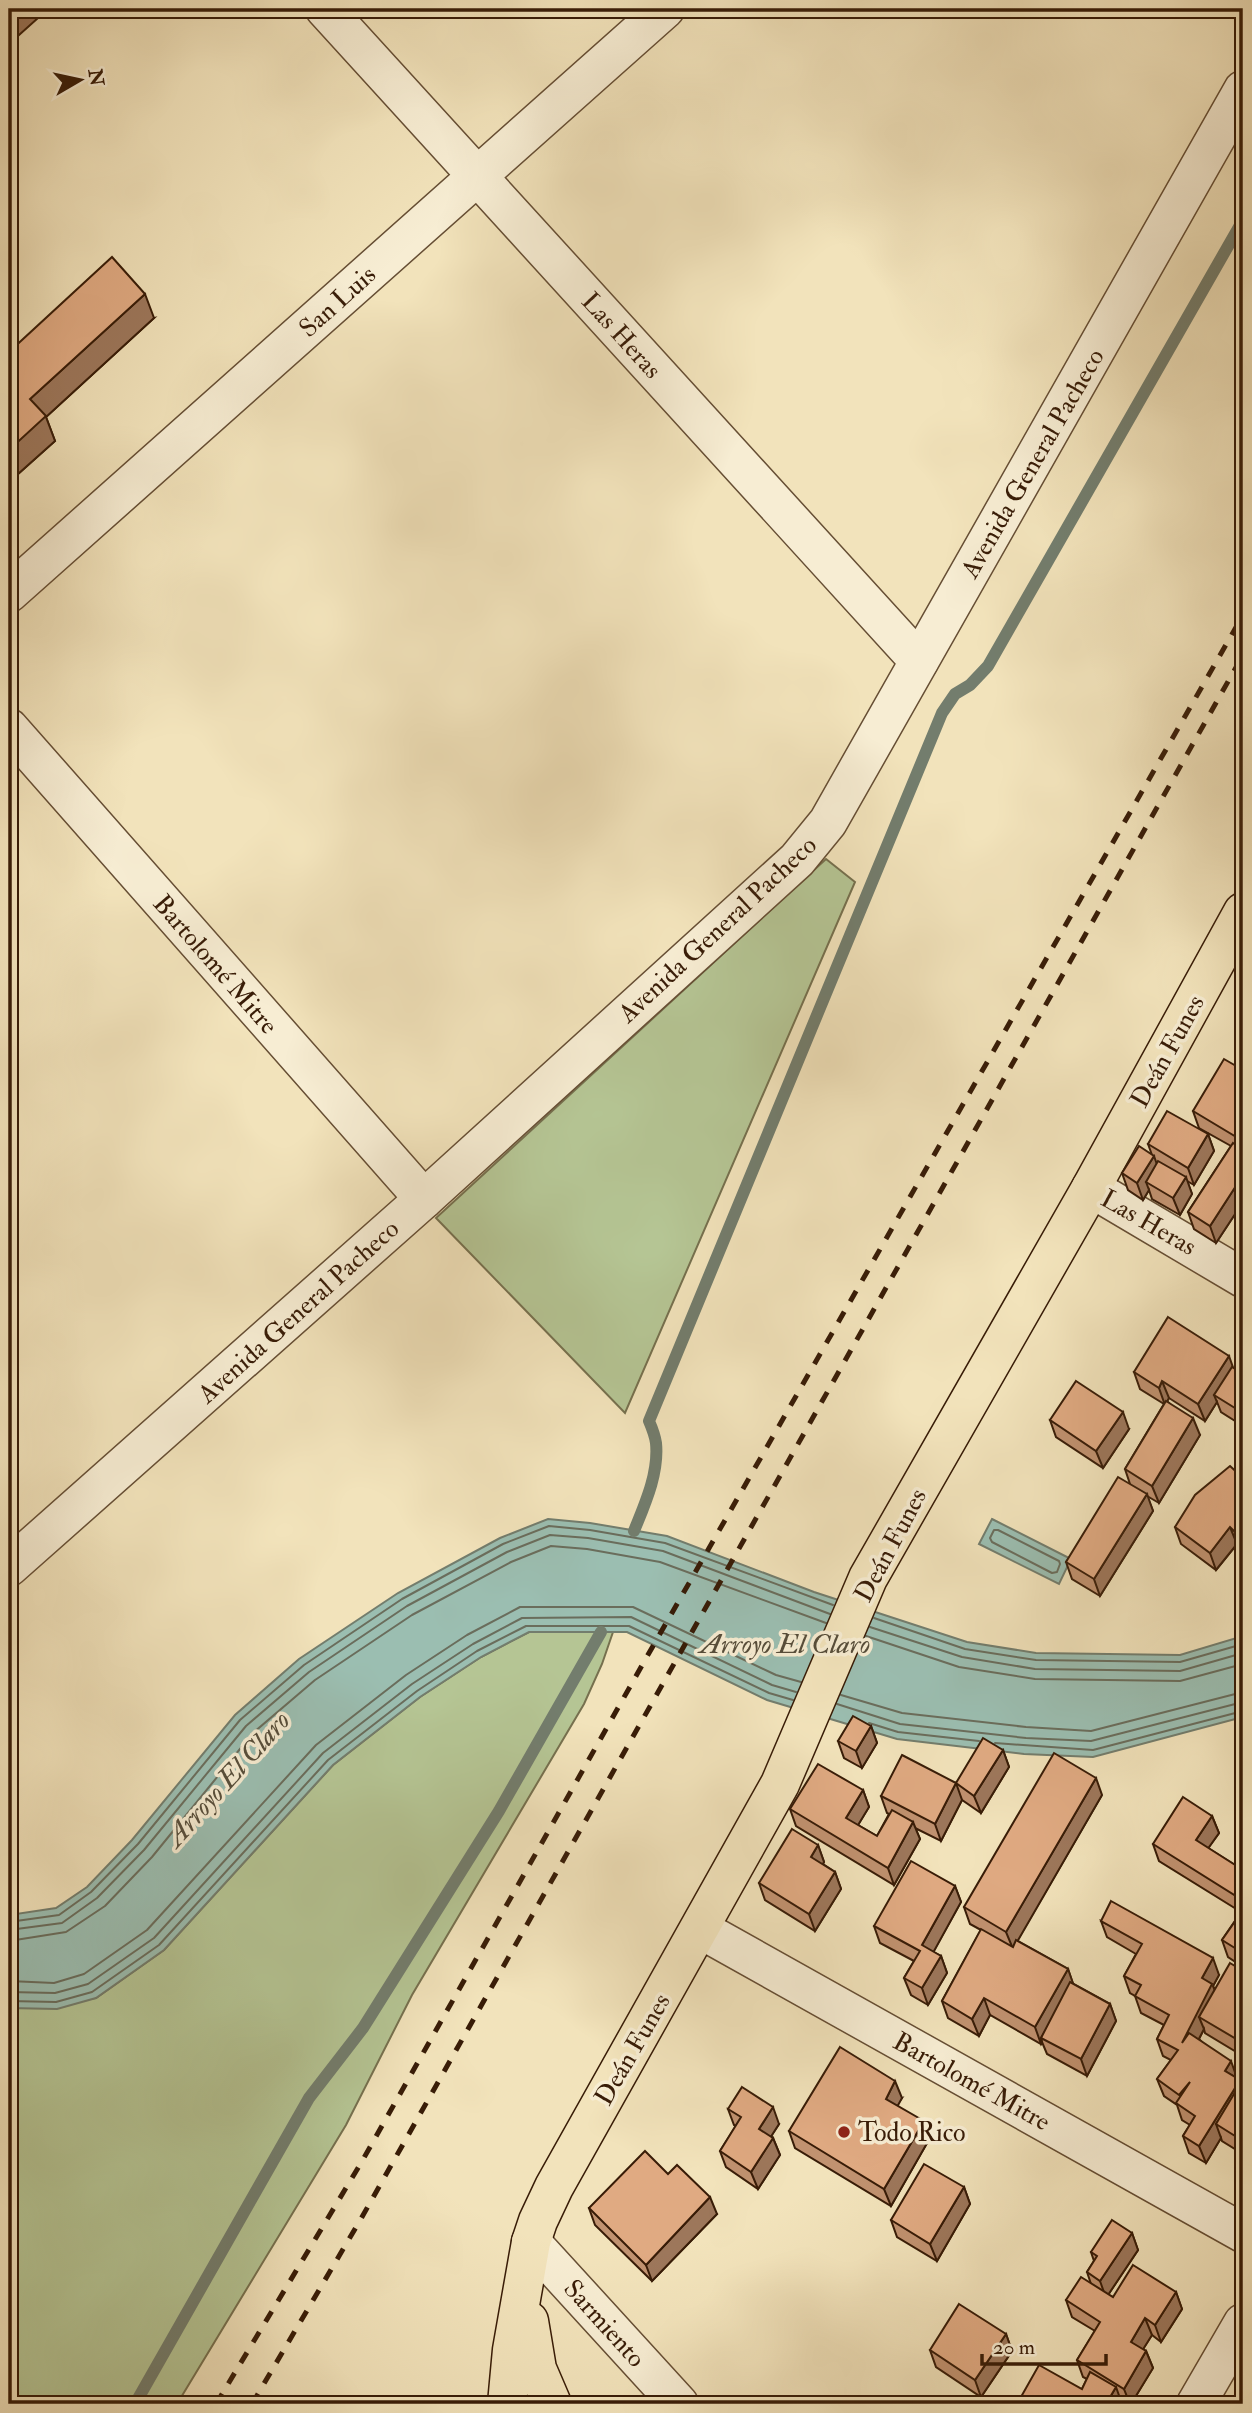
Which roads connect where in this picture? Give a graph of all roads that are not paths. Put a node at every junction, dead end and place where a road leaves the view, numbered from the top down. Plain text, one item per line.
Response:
1 (325, 9) edge
2 (665, 9) edge
3 (1243, 90) edge
4 (478, 177) junction
5 (9, 593) edge
6 (919, 661) junction
7 (9, 728) edge
8 (1243, 912) edge
9 (1091, 1188) junction
10 (424, 1199) junction
11 (1243, 1278) edge
12 (9, 1567) edge
13 (700, 1929) junction
14 (1243, 2233) edge
15 (529, 2254) junction
16 (1243, 2323) edge
17 (507, 2404) edge
18 (552, 2404) edge
19 (678, 2404) edge
20 (1196, 2404) edge

1 - 4 street, Las Heras
2 - 4 street, San Luis
3 - 6 street, Avenida General Pacheco
4 - 5 street, San Luis
4 - 6 street, Las Heras
6 - 10 street, Avenida General Pacheco
7 - 10 street, Bartolomé Mitre
8 - 9 main road, Deán Funes
9 - 11 street, Las Heras
9 - 13 main road, Deán Funes
10 - 12 street, Avenida General Pacheco
13 - 14 street, Bartolomé Mitre
13 - 15 main road, Deán Funes
15 - 17 main road, Deán Funes
15 - 18 main road, Deán Funes
15 - 19 street, Sarmiento
16 - 20 street

